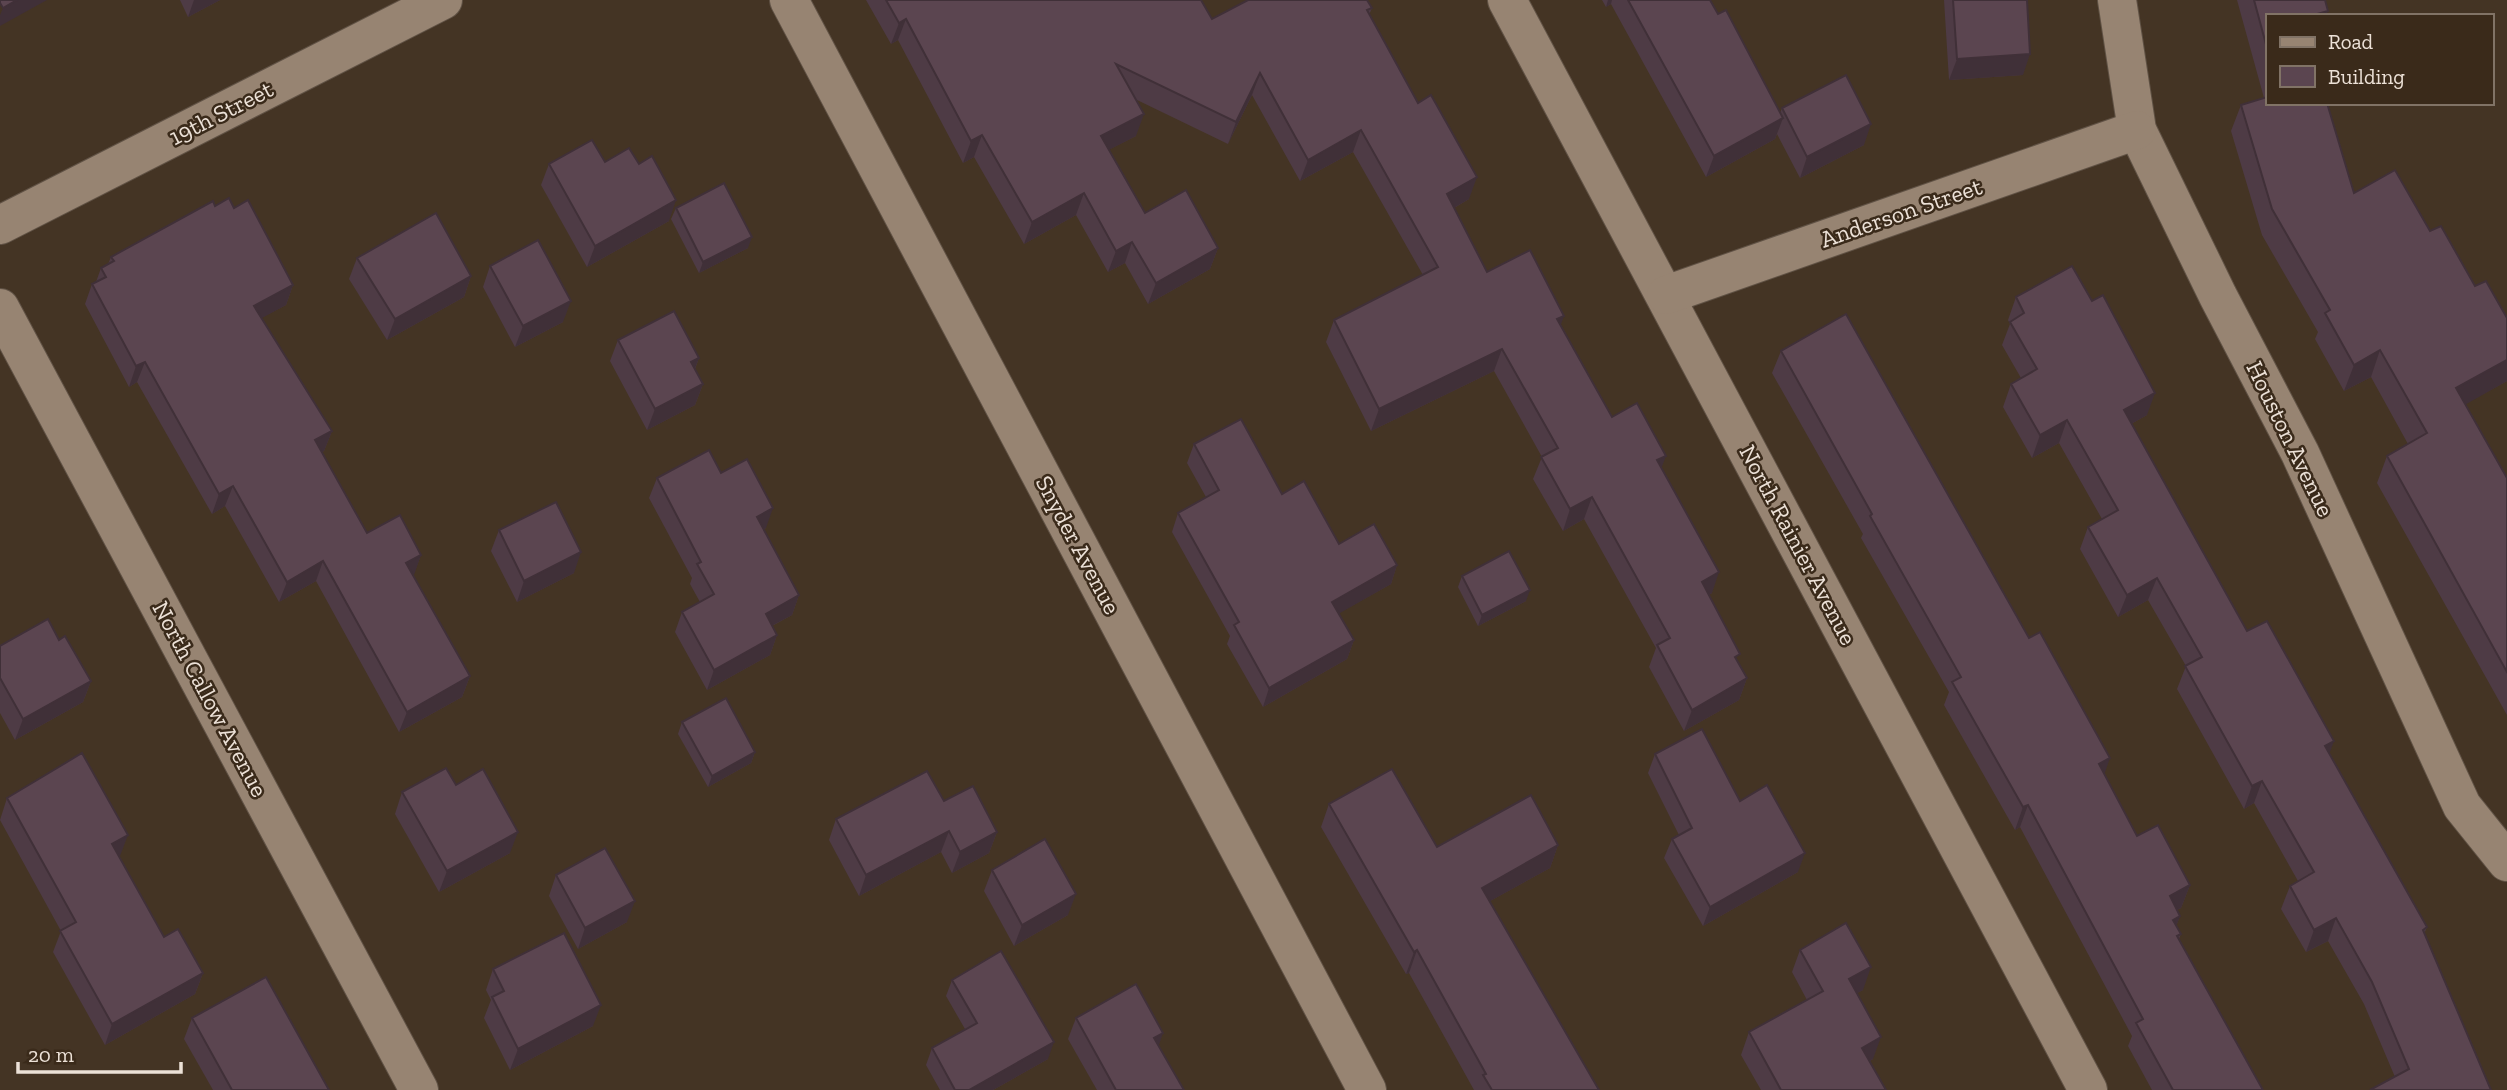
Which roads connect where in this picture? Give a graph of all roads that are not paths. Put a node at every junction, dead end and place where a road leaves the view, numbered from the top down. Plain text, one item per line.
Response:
1 (443, 0) edge
2 (789, 0) edge
3 (1507, 0) edge
4 (2117, 0) edge
5 (2137, 130) junction
6 (0, 225) edge
7 (1666, 295) junction
8 (0, 308) edge
9 (2507, 862) edge
10 (419, 1090) edge
11 (1367, 1090) edge
12 (2088, 1090) edge

1 - 6 street, 19th Street
2 - 11 street, Snyder Avenue
3 - 7 street, North Rainier Avenue
4 - 5 street, Houston Avenue
5 - 7 street, Anderson Street
5 - 9 street, Houston Avenue
7 - 12 street, North Rainier Avenue
8 - 10 street, North Callow Avenue

